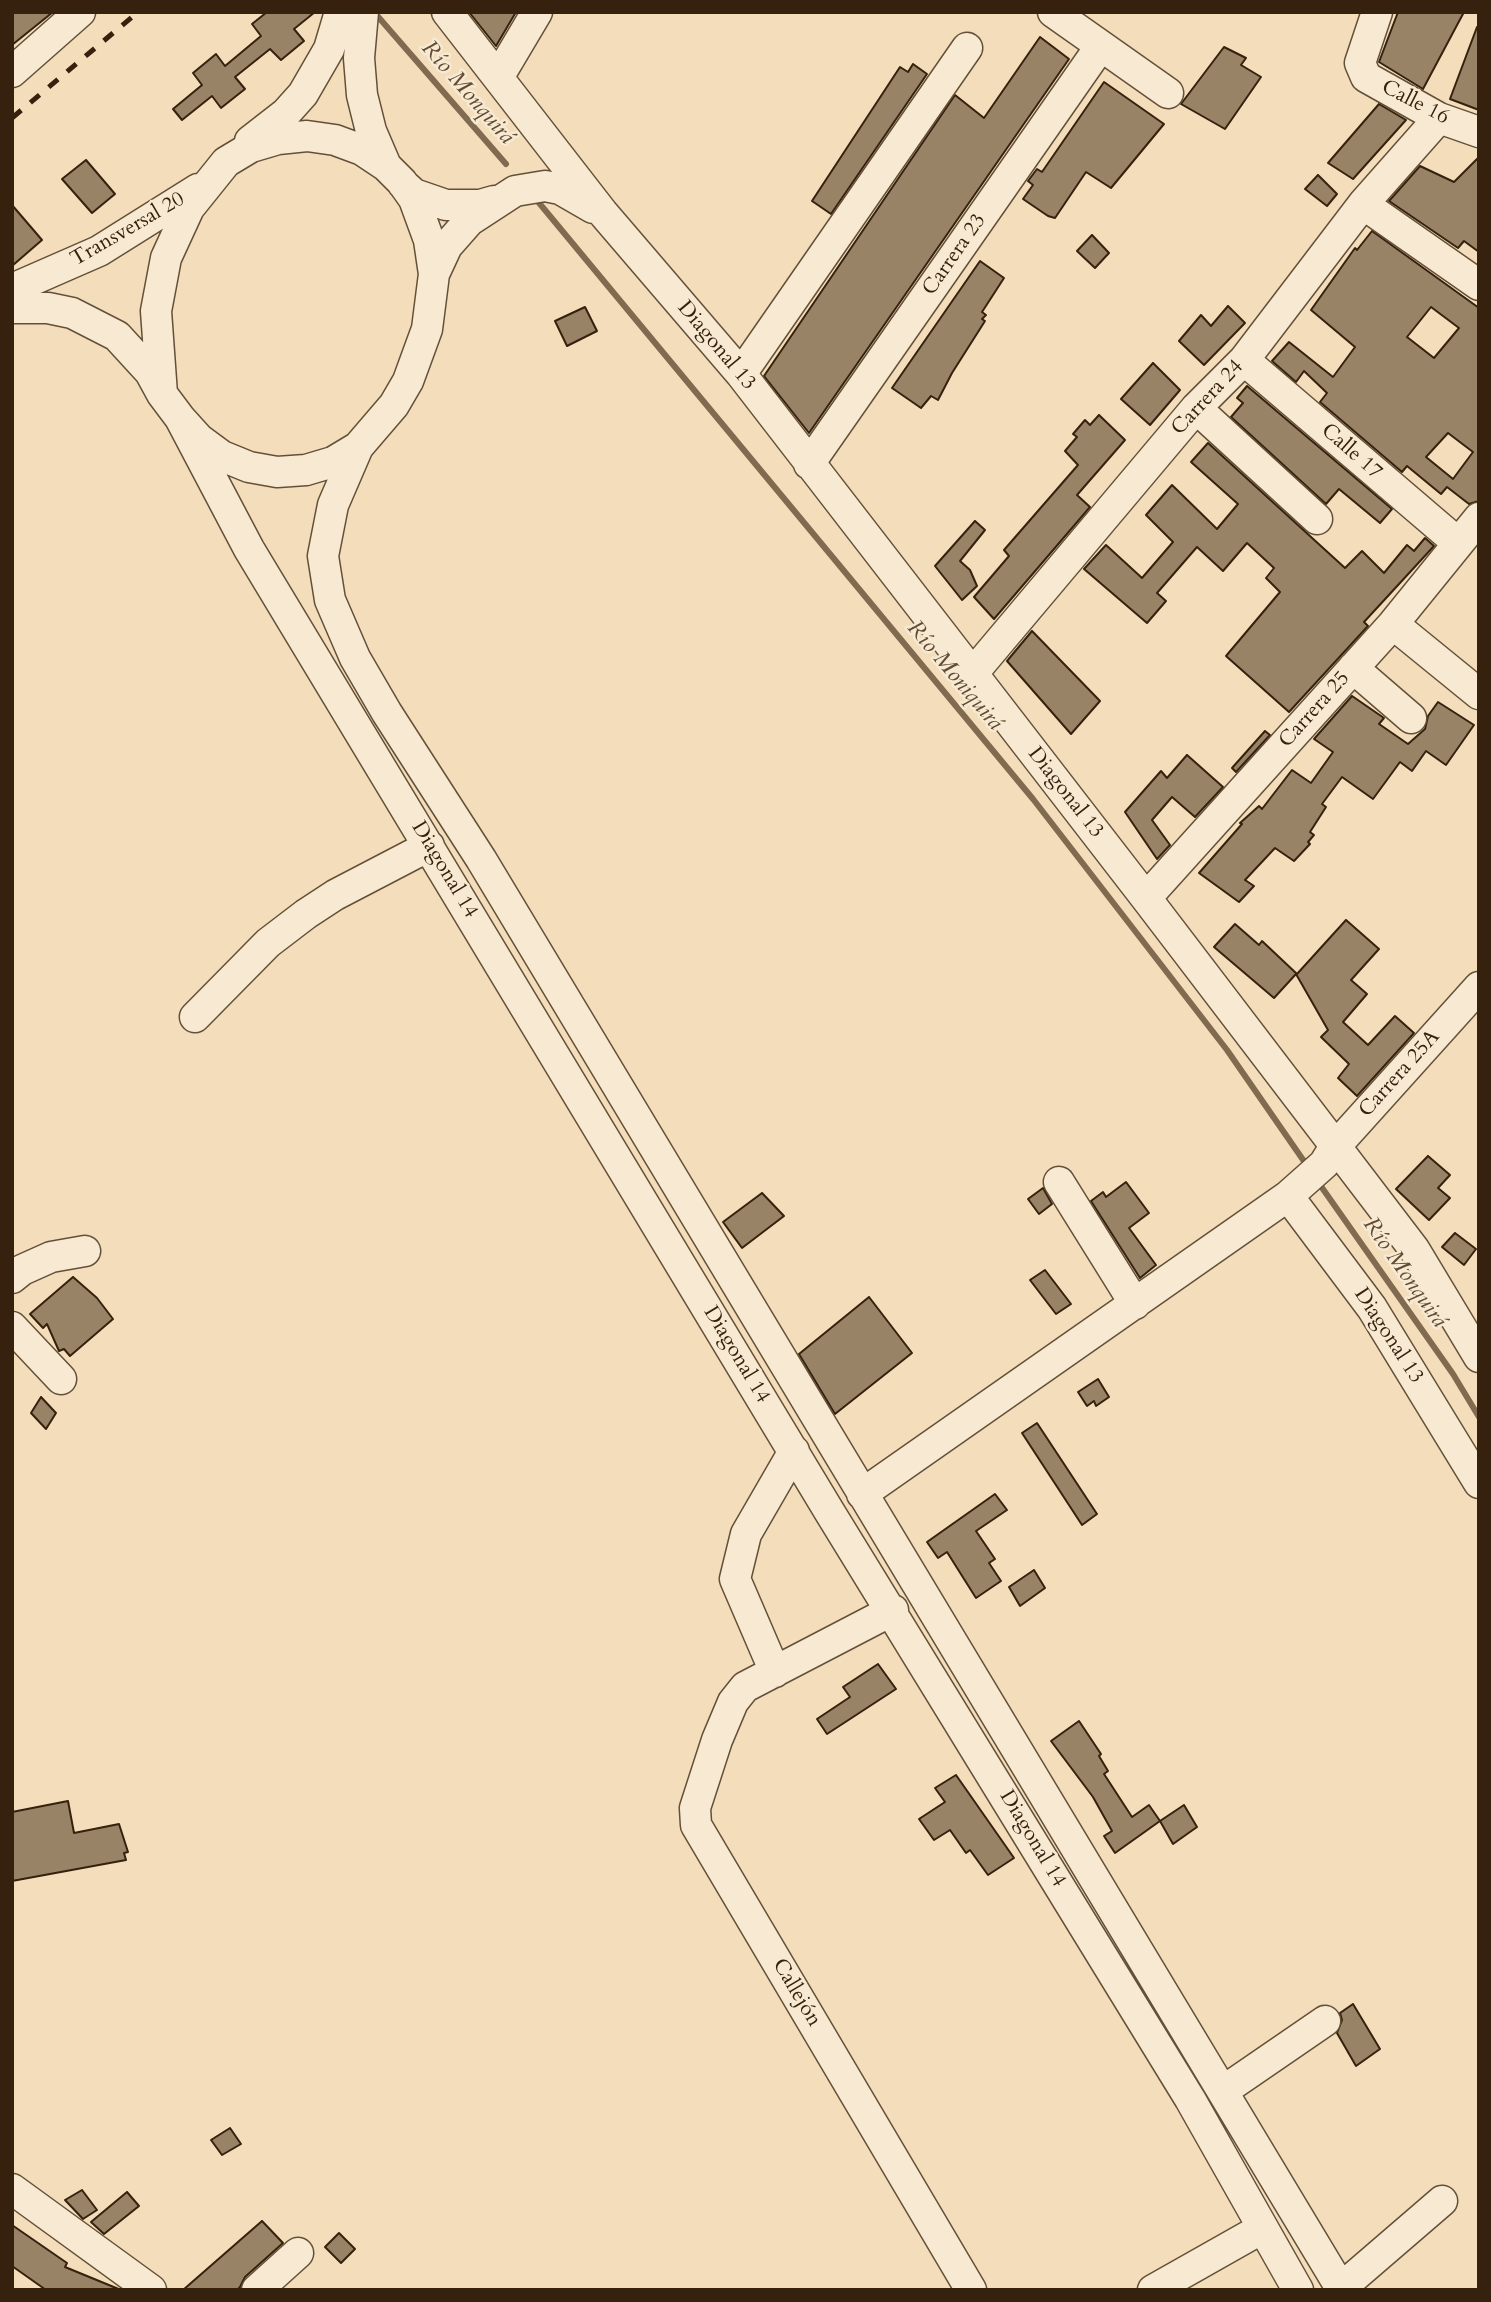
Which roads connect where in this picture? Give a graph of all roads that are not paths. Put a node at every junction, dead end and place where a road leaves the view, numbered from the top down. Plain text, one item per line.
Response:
1 (80, 12) edge
2 (447, 12) edge
3 (537, 12) edge
4 (1053, 12) edge
5 (1377, 12) edge
6 (346, 16) edge
7 (1100, 47) junction
8 (967, 48) dead end
9 (12, 72) edge
10 (499, 76) junction
11 (1168, 93) dead end
12 (1439, 118) junction
13 (1479, 132) edge
14 (226, 162) junction
15 (394, 174) junction
16 (204, 185) junction
17 (501, 199) junction
18 (1363, 204) junction
19 (603, 213) junction
20 (434, 274) junction
21 (1479, 285) edge
22 (12, 289) edge
23 (12, 308) edge
24 (1244, 360) junction
25 (741, 374) junction
26 (162, 394) junction
27 (1196, 408) junction
28 (180, 418) junction
29 (358, 447) junction
30 (809, 464) junction
31 (1479, 518) edge
32 (1317, 519) dead end
33 (1458, 544) junction
34 (1393, 624) junction
35 (1353, 668) junction
36 (973, 673) junction
37 (1479, 694) edge
38 (1411, 718) dead end
39 (429, 846) junction
40 (1146, 898) junction
41 (1479, 987) edge
42 (195, 1017) dead end
43 (1329, 1156) junction
44 (1059, 1182) dead end
45 (1295, 1190) junction
46 (85, 1251) dead end
47 (12, 1278) edge
48 (1135, 1304) junction
49 (12, 1327) edge
50 (1479, 1357) edge
51 (61, 1380) dead end
52 (794, 1451) junction
53 (1479, 1483) edge
54 (862, 1494) junction
55 (893, 1610) junction
56 (775, 1672) junction
57 (1325, 2021) dead end
58 (1223, 2091) junction
59 (12, 2189) edge
60 (1442, 2201) dead end
61 (1261, 2229) junction
62 (298, 2253) dead end
63 (145, 2287) edge
64 (1342, 2289) edge
65 (257, 2290) edge
66 (971, 2290) edge
67 (1153, 2290) edge
68 (1298, 2290) edge

1 - 9 street
2 - 10 street, Diagonal 13
3 - 10 street
4 - 7 street
5 - 12 street, Calle 16
6 - 14 street
6 - 15 street
7 - 11 street
7 - 30 street, Carrera 23
8 - 25 street
10 - 19 street, Diagonal 13
12 - 13 street, Calle 16
12 - 18 street, Carrera 24
14 - 15 street, Diagonal 13
14 - 16 street
15 - 17 street, Diagonal 13
15 - 20 street
16 - 22 street, Transversal 20
16 - 26 street
17 - 19 street, Diagonal 13
17 - 20 street, Diagonal 13
18 - 21 street
18 - 24 street, Carrera 24
19 - 25 street, Diagonal 13
20 - 29 street
23 - 26 street
24 - 27 street, Carrera 24
24 - 33 street, Calle 17
25 - 30 street, Diagonal 13
26 - 28 street
27 - 32 street
27 - 36 street, Carrera 24
28 - 29 street
28 - 39 street, Diagonal 14
29 - 54 street, Diagonal 14
30 - 36 street, Diagonal 13
31 - 33 street, Carrera 25
33 - 34 street, Carrera 25
34 - 35 street, Carrera 25
34 - 37 street
35 - 38 street
35 - 40 street, Carrera 25
36 - 40 street, Diagonal 13
39 - 42 street
39 - 52 street, Diagonal 14
40 - 43 street, Diagonal 13
41 - 43 street, Carrera 25A
43 - 45 street, Carrera 25A
43 - 50 street, Diagonal 13
44 - 48 street
45 - 48 street, Carrera 25A
45 - 53 street, Diagonal 13
46 - 47 street
48 - 54 street, Carrera 25A
49 - 51 street
52 - 55 street, Diagonal 14
52 - 56 street
54 - 58 street, Diagonal 14
55 - 56 street
55 - 61 street, Diagonal 14
56 - 66 street, Callejón
57 - 58 street
58 - 64 street, Diagonal 14
59 - 63 street
60 - 64 street
61 - 67 street
61 - 68 street, Diagonal 14
62 - 65 street

